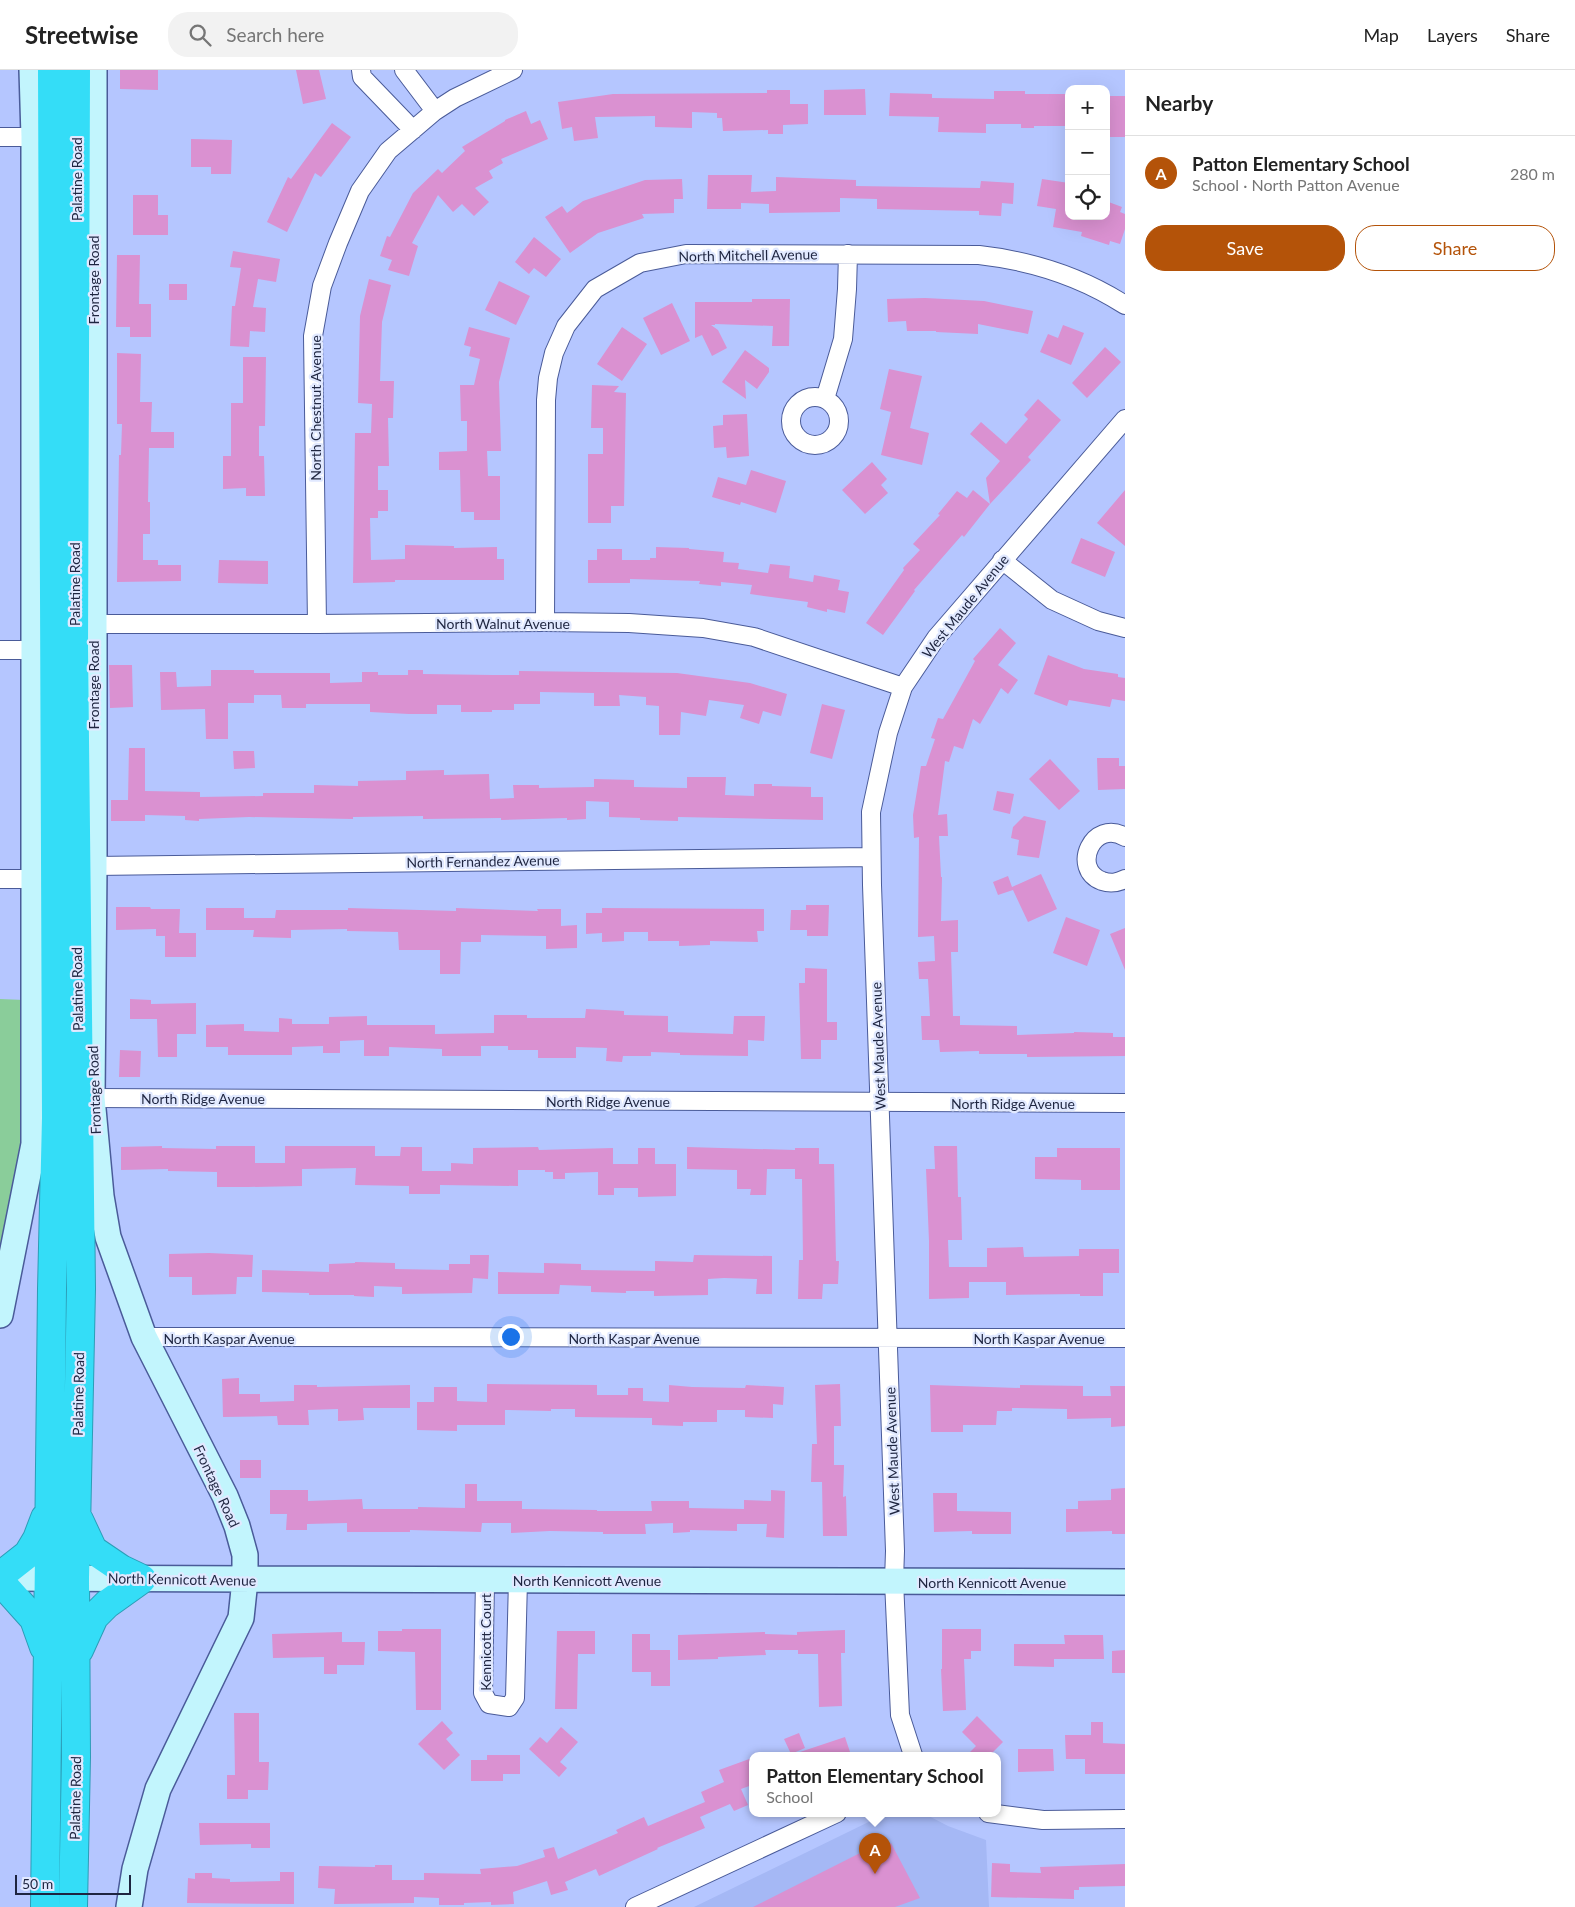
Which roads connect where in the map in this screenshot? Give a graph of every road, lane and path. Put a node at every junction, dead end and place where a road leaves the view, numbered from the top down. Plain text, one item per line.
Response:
1 (32, 70) edge
2 (52, 70) edge
3 (76, 70) edge
4 (94, 70) edge
5 (361, 70) edge
6 (404, 70) edge
7 (513, 70) edge
8 (435, 111) junction
9 (414, 130) junction
10 (0, 137) edge
11 (34, 137) junction
12 (848, 254) junction
13 (1125, 305) edge
14 (825, 398) dead end
15 (1125, 419) edge
16 (1002, 560) junction
17 (545, 622) junction
18 (93, 624) junction
19 (317, 624) junction
20 (1125, 628) edge
21 (0, 650) edge
22 (34, 650) junction
23 (903, 687) junction
24 (1125, 837) edge
25 (871, 857) junction
26 (94, 866) junction
27 (0, 879) edge
28 (33, 879) junction
29 (1125, 879) edge
30 (92, 1098) junction
31 (880, 1102) junction
32 (1125, 1103) edge
33 (0, 1315) edge
34 (144, 1338) junction
35 (888, 1338) junction
36 (1125, 1338) edge
37 (50, 1505) junction
38 (76, 1512) junction
39 (0, 1578) edge
40 (62, 1578) junction
41 (142, 1579) junction
42 (245, 1580) junction
43 (485, 1580) junction
44 (518, 1580) junction
45 (894, 1581) junction
46 (1125, 1582) edge
47 (75, 1658) junction
48 (48, 1661) junction
49 (912, 1752) edge
50 (1001, 1815) edge
51 (828, 1817) edge
52 (1125, 1819) edge
53 (45, 1907) edge
54 (73, 1907) edge
55 (129, 1907) edge
56 (635, 1907) edge

1 - 11 street
2 - 37 highway, Palatine Road
3 - 38 highway, Palatine Road
4 - 18 street, Frontage Road
5 - 9 street
6 - 8 street
7 - 8 street, North Chestnut Avenue
8 - 9 street, North Chestnut Avenue
9 - 19 street, North Chestnut Avenue
10 - 11 street
11 - 22 street
12 - 13 street, North Mitchell Avenue
12 - 14 street
12 - 17 street, North Mitchell Avenue
15 - 16 street, West Maude Avenue
16 - 20 street
16 - 23 street, West Maude Avenue
17 - 19 street, North Walnut Avenue
17 - 23 street, North Walnut Avenue
18 - 19 street, North Walnut Avenue
18 - 26 street, Frontage Road
21 - 22 street
22 - 28 street
23 - 25 street, West Maude Avenue
24 - 29 street
25 - 26 street, North Fernandez Avenue
25 - 31 street, West Maude Avenue
26 - 30 street, Frontage Road
27 - 28 street
28 - 33 street
30 - 31 street, North Ridge Avenue
30 - 34 street, Frontage Road
31 - 32 street, North Ridge Avenue
31 - 35 street, West Maude Avenue
34 - 35 street, North Kaspar Avenue
34 - 42 street, Frontage Road
35 - 36 street, North Kaspar Avenue
35 - 45 street, West Maude Avenue
37 - 39 highway
37 - 40 highway, Palatine Road
38 - 40 highway, Palatine Road
38 - 41 highway
39 - 40 street, North Kennicott Avenue
39 - 48 highway
40 - 41 street, North Kennicott Avenue
40 - 47 highway, Palatine Road
40 - 48 highway, Palatine Road
41 - 42 street, North Kennicott Avenue
41 - 47 highway
42 - 43 street, North Kennicott Avenue
42 - 55 street, Frontage Road
43 - 44 street, North Kennicott Avenue
43 - 44 street, Kennicott Court
44 - 45 street, North Kennicott Avenue
45 - 46 street, North Kennicott Avenue
45 - 49 street, West Maude Avenue
47 - 54 highway, Palatine Road
48 - 53 highway, Palatine Road
50 - 52 street
51 - 56 street

